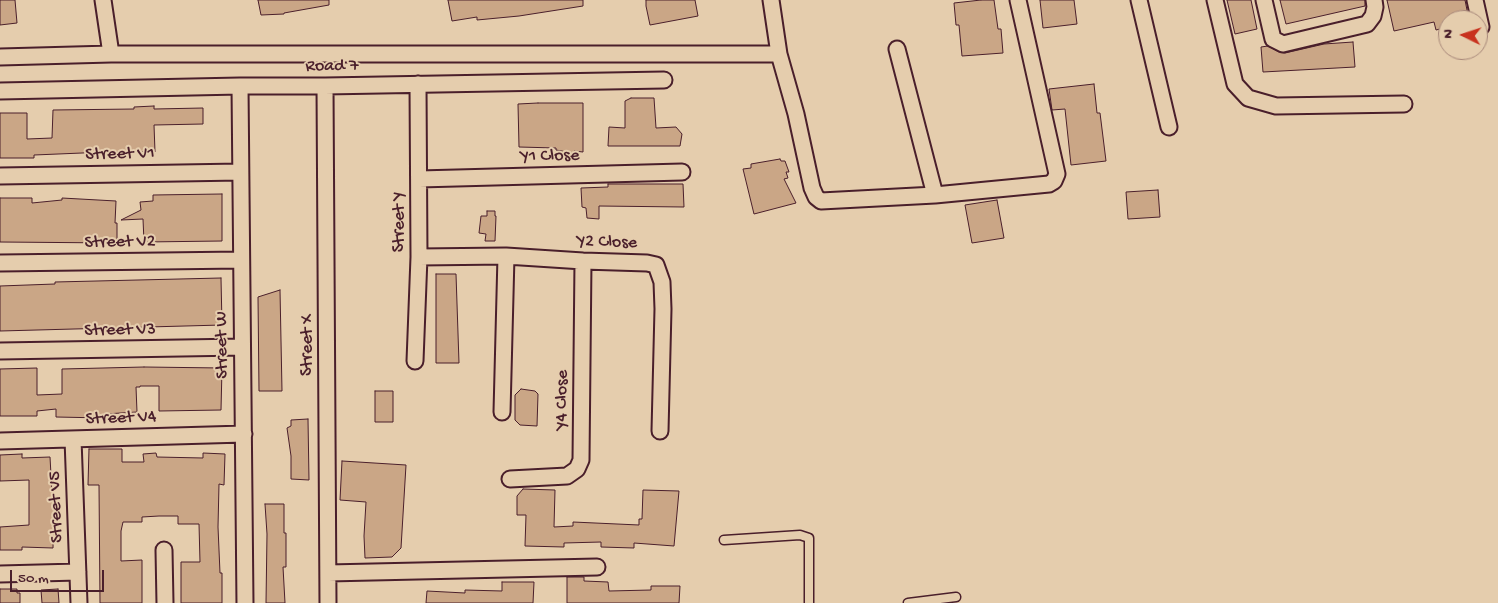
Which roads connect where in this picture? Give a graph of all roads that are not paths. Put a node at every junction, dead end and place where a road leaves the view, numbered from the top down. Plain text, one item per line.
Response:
1 (103, 0) edge
2 (771, 0) edge
3 (1018, 0) edge
4 (1139, 0) edge
5 (1215, 0) edge
6 (1264, 0) edge
7 (1374, 0) edge
8 (897, 49) dead end
9 (111, 54) junction
10 (779, 54) junction
11 (0, 56) edge
12 (664, 80) dead end
13 (418, 84) junction
14 (240, 86) junction
15 (325, 86) junction
16 (0, 91) edge
17 (1404, 104) dead end
18 (1169, 127) dead end
19 (240, 172) junction
20 (682, 172) dead end
21 (0, 176) edge
22 (420, 179) junction
23 (935, 195) junction
24 (506, 256) junction
25 (419, 257) junction
26 (241, 260) junction
27 (583, 261) junction
28 (0, 263) edge
29 (242, 347) junction
30 (0, 351) edge
31 (415, 361) dead end
32 (502, 412) dead end
33 (660, 431) dead end
34 (244, 434) junction
35 (73, 439) junction
36 (0, 441) edge
37 (510, 479) dead end
38 (724, 540) dead end
39 (164, 550) dead end
40 (597, 567) dead end
41 (78, 572) junction
42 (328, 573) junction
43 (0, 574) edge
44 (956, 597) dead end
45 (79, 603) edge
46 (165, 603) edge
47 (246, 603) edge
48 (328, 603) edge
49 (809, 603) edge
50 (908, 603) edge

1 - 9 street
2 - 10 street
3 - 23 street
4 - 18 street
5 - 17 street
6 - 7 street
8 - 23 street
9 - 10 street
9 - 11 street
10 - 23 street
12 - 13 street, Road 7
13 - 15 street, Road 7
13 - 22 street, Street Y
14 - 15 street, Road 7
14 - 16 street, Road 7
14 - 19 street, Street W
15 - 42 street, Street X
19 - 21 street, Street V1
19 - 26 street, Street W
20 - 22 street, Y1 Close
22 - 25 street, Street Y
24 - 25 street, Y2 Close
24 - 27 street, Y2 Close
24 - 32 street
25 - 31 street, Street Y
26 - 28 street, Street V2
26 - 29 street, Street W
27 - 33 street, Y2 Close
27 - 37 street, Y4 Close
29 - 30 street, Street V3
29 - 34 street, Street W
34 - 35 street, Street V4
34 - 47 street, Street W
35 - 36 street, Street V4
35 - 41 street, Street V5
38 - 49 lane
39 - 46 street
40 - 42 street
41 - 43 street
41 - 45 street, Street V5
42 - 48 street, Street X
44 - 50 lane

